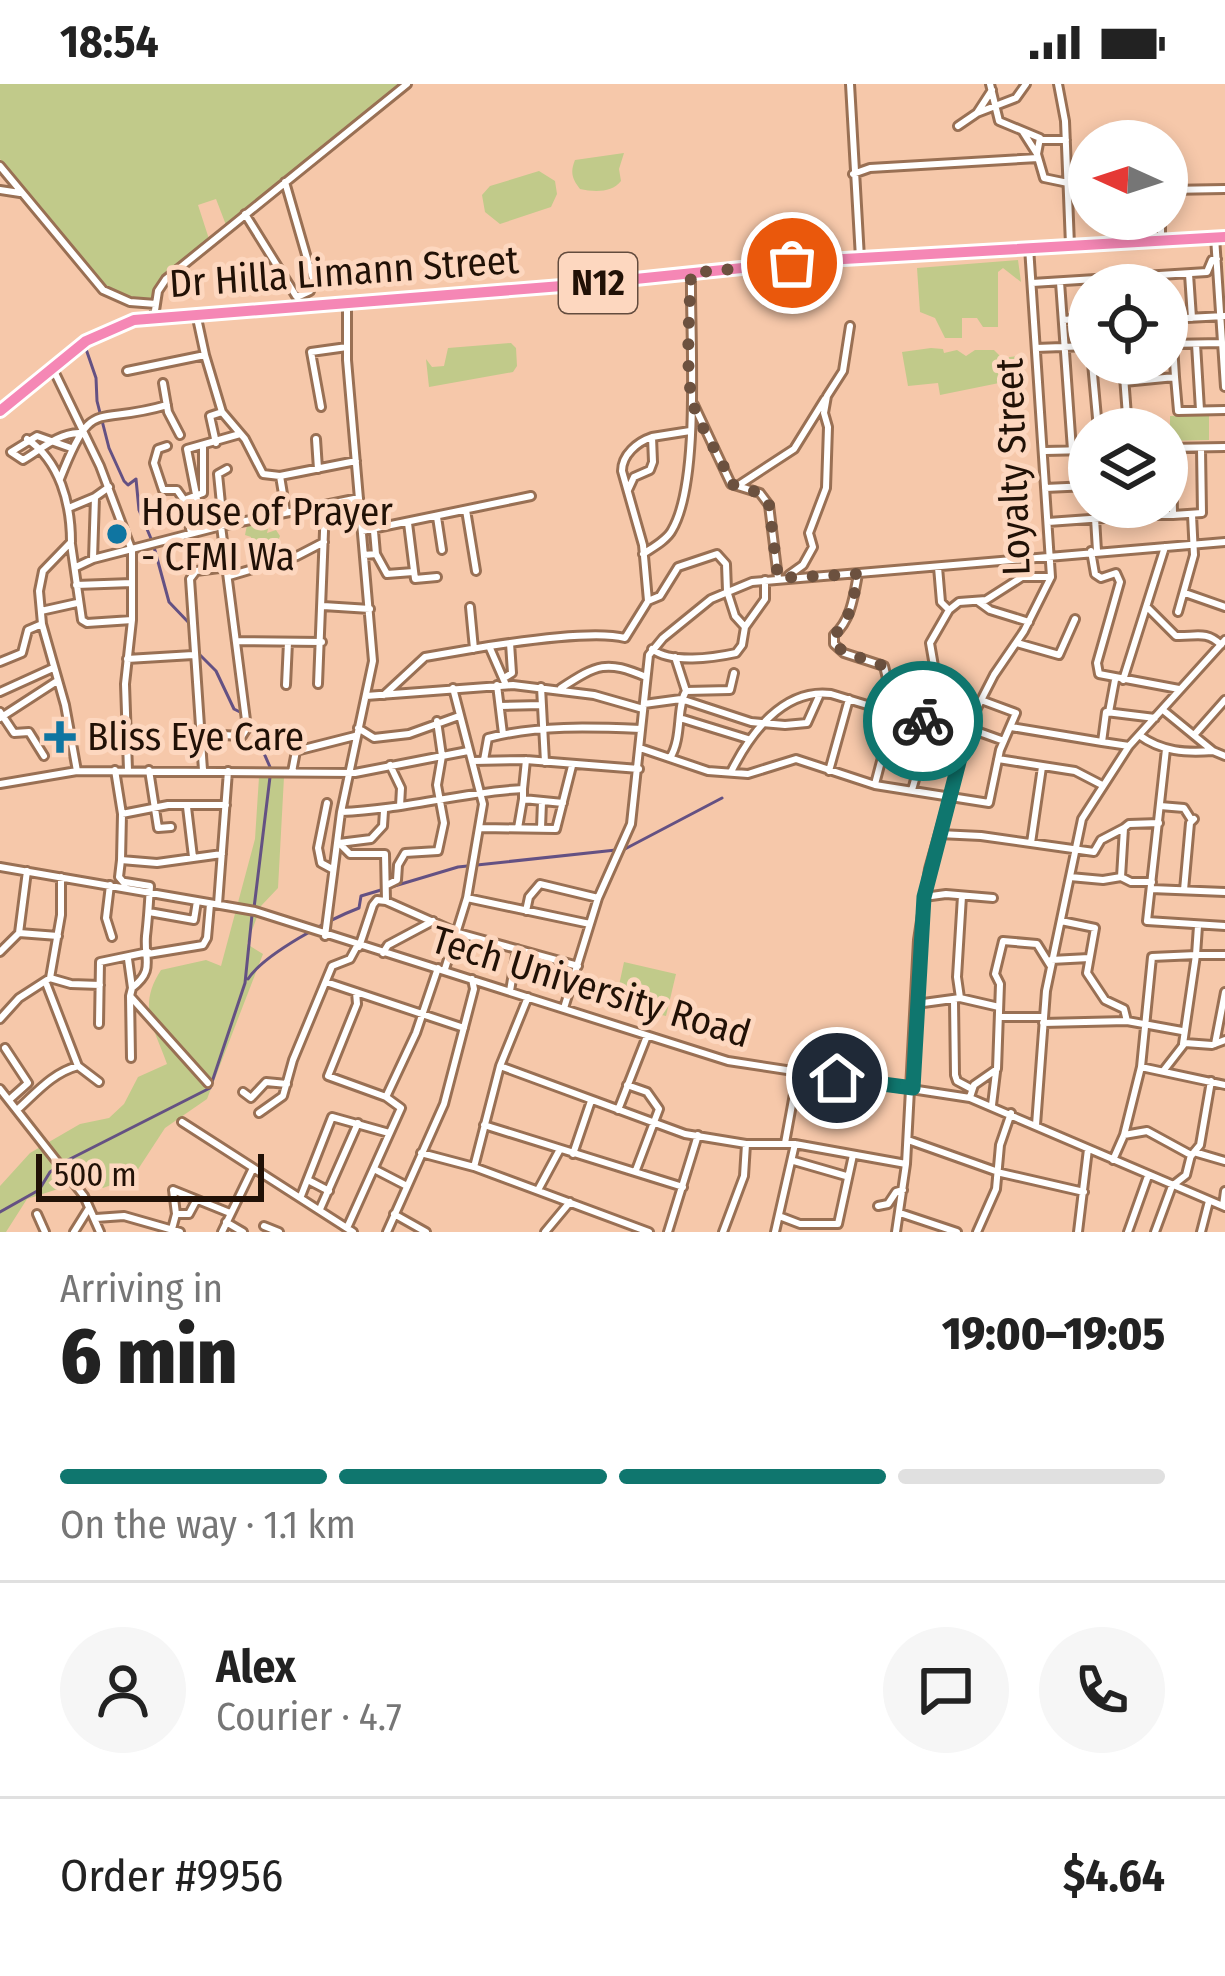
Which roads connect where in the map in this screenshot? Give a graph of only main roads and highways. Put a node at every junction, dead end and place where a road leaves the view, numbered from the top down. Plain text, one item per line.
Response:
1 (1220, 237) edge
2 (0, 411) edge

1 - 2 highway, Dr Hilla Limann Street / N12

